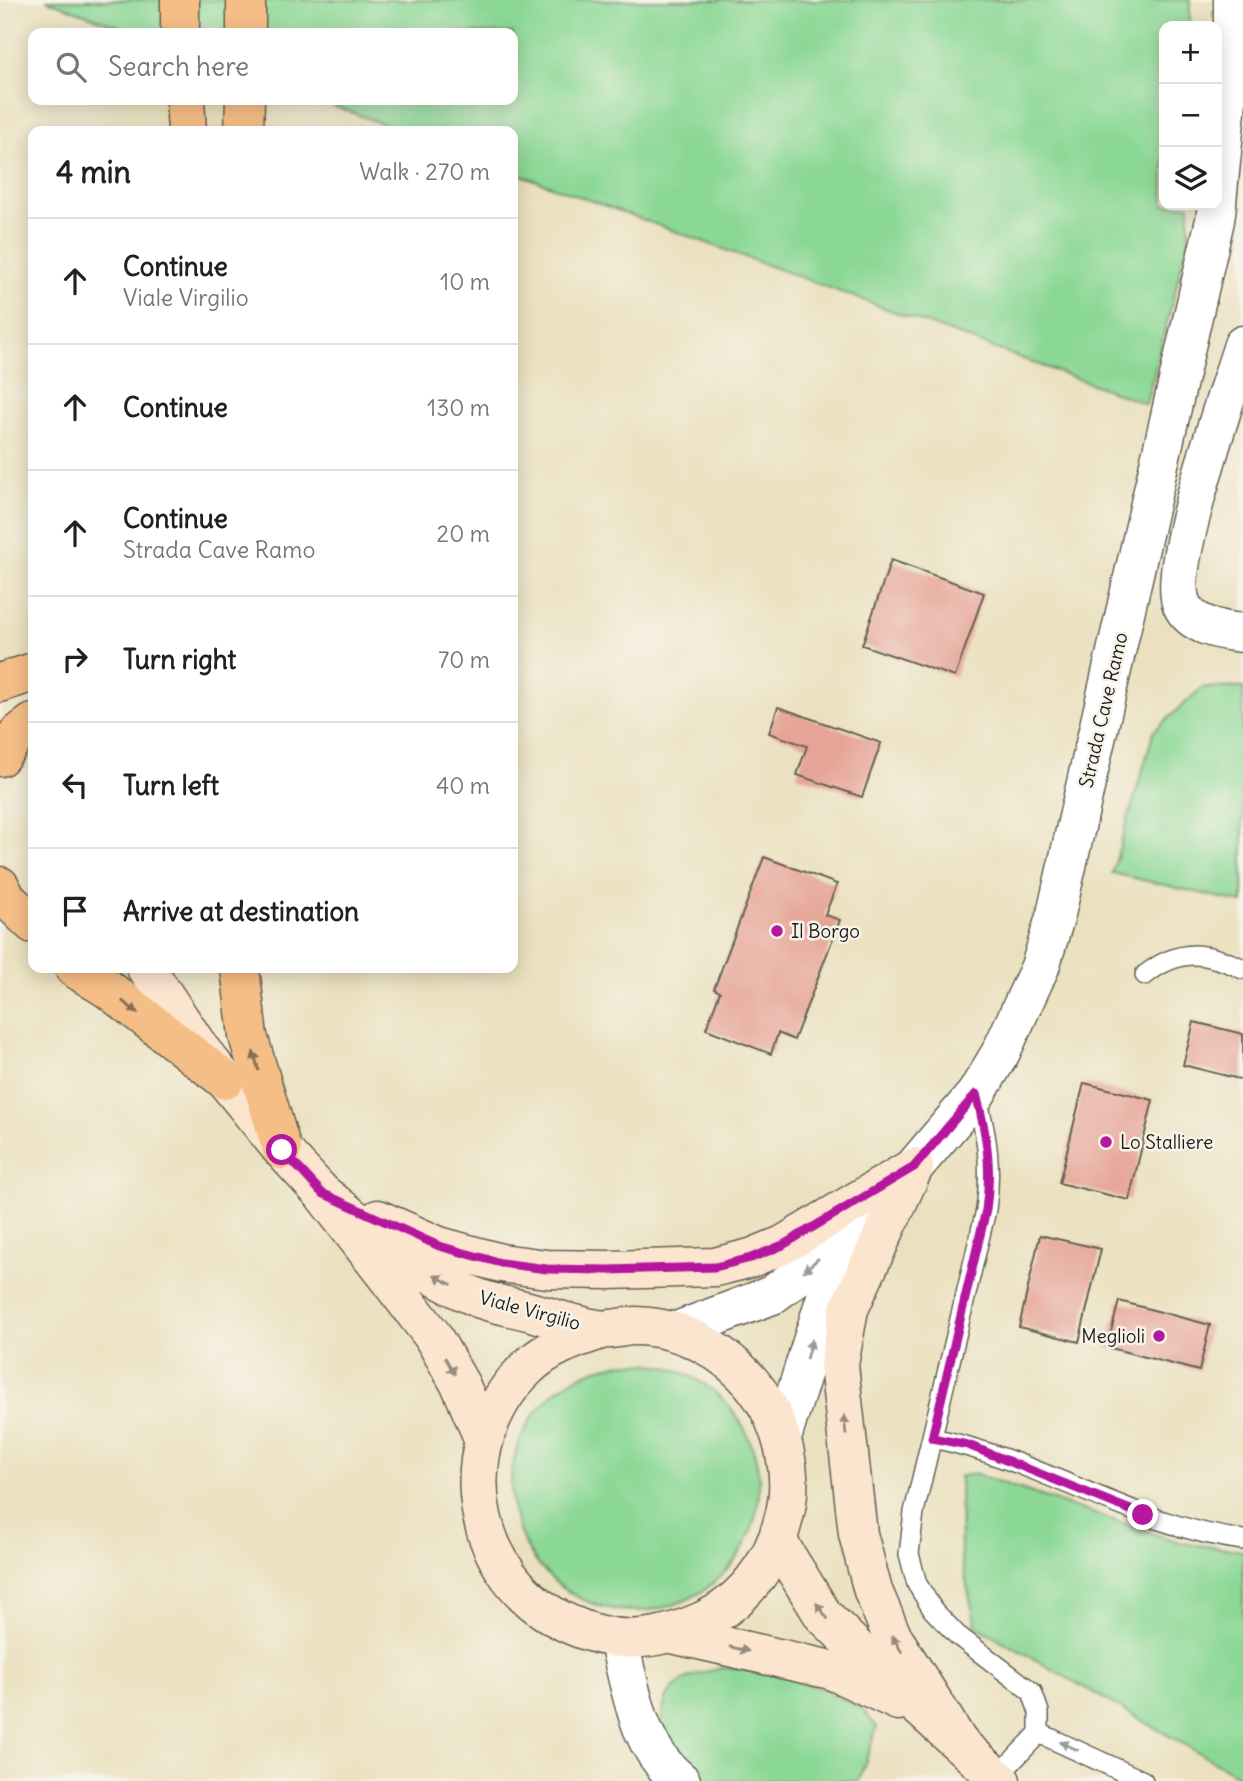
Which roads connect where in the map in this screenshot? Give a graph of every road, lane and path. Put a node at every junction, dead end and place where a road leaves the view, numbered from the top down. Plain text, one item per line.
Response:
1 (180, 0) edge
2 (246, 0) edge
3 (1215, 0) edge
4 (1233, 0) edge
5 (1216, 21) edge
6 (180, 28) edge
7 (246, 28) edge
8 (185, 105) edge
9 (244, 105) edge
10 (187, 126) edge
11 (244, 126) edge
12 (1222, 149) edge
13 (1216, 210) edge
14 (1243, 345) edge
15 (1243, 633) edge
16 (28, 674) edge
17 (0, 683) edge
18 (0, 886) edge
19 (0, 916) edge
20 (28, 919) edge
21 (28, 937) edge
22 (1243, 969) edge
23 (82, 973) edge
24 (149, 973) edge
25 (180, 973) edge
26 (241, 973) edge
27 (1145, 975) dead end
28 (200, 1049) junction
29 (225, 1080) junction
30 (976, 1094) junction
31 (282, 1150) junction
32 (914, 1167) junction
33 (322, 1193) junction
34 (601, 1330) junction
35 (674, 1332) junction
36 (484, 1438) junction
37 (782, 1438) junction
38 (932, 1438) junction
39 (1243, 1540) edge
40 (778, 1542) junction
41 (673, 1634) junction
42 (618, 1639) junction
43 (922, 1710) junction
44 (1039, 1732) junction
45 (959, 1743) junction
46 (999, 1779) edge
47 (681, 1781) edge
48 (1143, 1781) edge

1 - 6 highway
2 - 7 highway
3 - 5 street
4 - 12 street, Strada Cave Ramo
8 - 10 highway
9 - 11 highway
13 - 30 street, Strada Cave Ramo
14 - 15 street
16 - 17 highway
18 - 20 highway
19 - 21 highway
22 - 27 lane
23 -> 29 highway
24 - 28 street, Viale Virgilio
25 - 28 street, Viale Virgilio
31 -> 26 highway
28 - 29 street, Viale Virgilio
29 - 31 street, Viale Virgilio
30 - 32 street, Strada Cave Ramo
30 - 38 lane
31 - 33 street, Viale Virgilio
32 - 33 street
32 -> 35 street, Strada Cave Ramo
37 -> 32 street, Strada Cave Ramo
45 -> 32 street
34 -> 33 street, Viale Virgilio
33 -> 36 street, Viale Virgilio
34 - 35 street
34 - 36 street
35 - 37 street
36 - 42 street
37 - 40 street
38 - 39 lane
38 - 44 lane
40 - 41 street
43 -> 40 street
41 - 42 street
41 -> 43 street
42 - 47 street
43 - 45 street
44 - 46 lane
48 -> 44 lane
45 - 46 street

